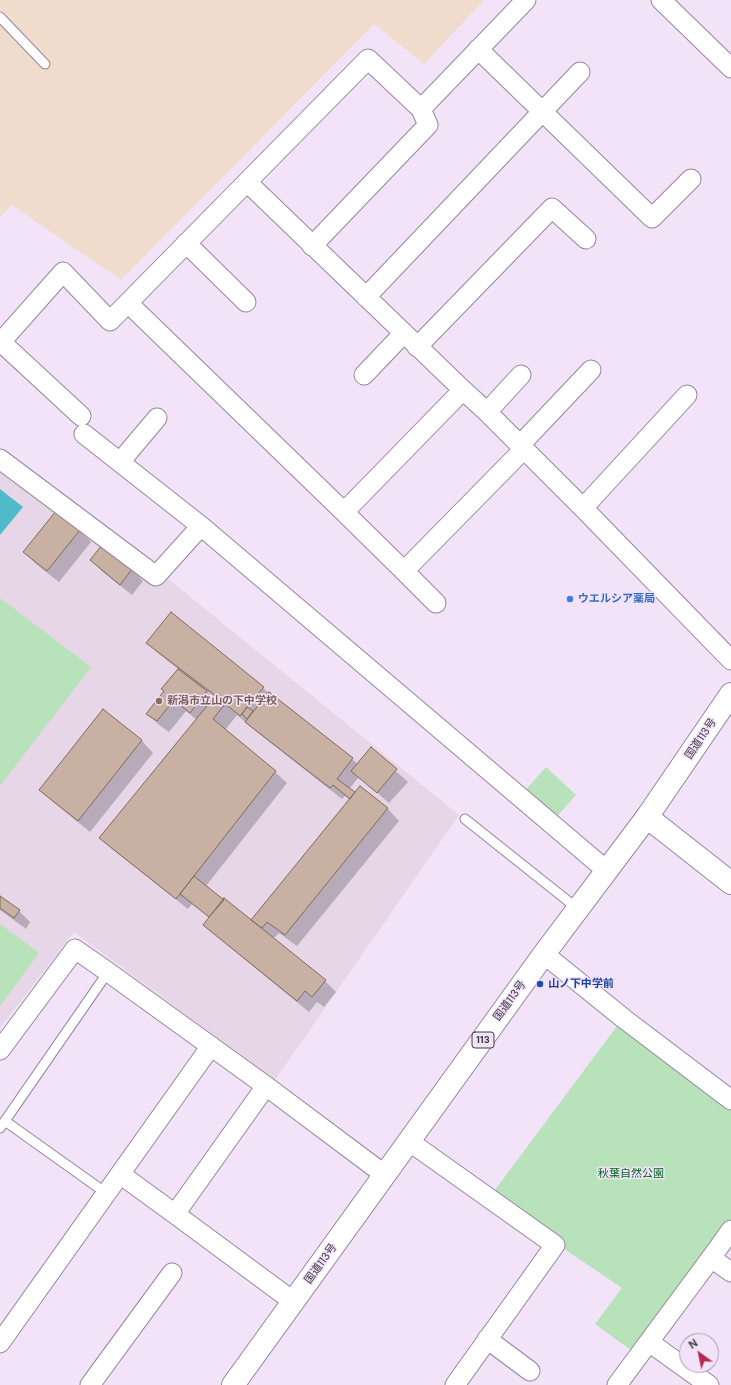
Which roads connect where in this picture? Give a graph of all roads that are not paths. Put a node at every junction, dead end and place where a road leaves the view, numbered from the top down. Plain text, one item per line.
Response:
1 (526, 0) edge
2 (661, 0) edge
3 (0, 17) edge
4 (478, 49) junction
5 (45, 64) dead end
6 (731, 68) edge
7 (580, 72) dead end
8 (421, 109) junction
9 (541, 111) junction
10 (691, 179) dead end
11 (247, 182) junction
12 (586, 239) dead end
13 (186, 243) junction
14 (312, 246) junction
15 (366, 296) junction
16 (246, 302) dead end
17 (128, 303) junction
18 (403, 334) junction
19 (1, 343) edge
20 (418, 347) junction
21 (591, 370) dead end
22 (521, 375) dead end
23 (364, 376) dead end
24 (463, 390) junction
25 (688, 395) dead end
26 (487, 412) junction
27 (81, 416) dead end
28 (157, 418) dead end
29 (84, 434) dead end
30 (521, 447) junction
31 (0, 459) edge
32 (120, 462) junction
33 (583, 508) junction
34 (344, 512) junction
35 (200, 526) junction
36 (404, 572) junction
37 (436, 603) dead end
38 (731, 660) edge
39 (731, 694) edge
40 (647, 817) junction
41 (465, 819) dead end
42 (606, 870) junction
43 (731, 883) edge
44 (578, 909) junction
45 (544, 954) junction
46 (108, 972) junction
47 (211, 1046) junction
48 (0, 1050) edge
49 (266, 1086) junction
50 (731, 1100) edge
51 (2, 1125) edge
52 (410, 1142) junction
53 (120, 1174) junction
54 (386, 1175) junction
55 (106, 1193) junction
56 (175, 1214) junction
57 (731, 1230) edge
58 (711, 1258) junction
59 (731, 1272) edge
60 (172, 1273) dead end
61 (294, 1302) junction
62 (488, 1340) junction
63 (649, 1342) junction
64 (0, 1343) edge
65 (530, 1371) dead end
66 (90, 1385) edge
67 (233, 1385) edge
68 (455, 1385) edge
69 (617, 1385) edge
70 (710, 1385) edge

1 - 4 street
2 - 6 street
3 - 5 lane
4 - 8 street
4 - 9 street
7 - 9 street
8 - 11 street
8 - 14 street
9 - 10 street
9 - 15 street
11 - 13 street
11 - 14 street
12 - 20 street
13 - 16 street
13 - 17 street
14 - 15 street
15 - 18 street
17 - 19 street
17 - 34 street
18 - 20 street
18 - 23 street
19 - 27 street
20 - 24 street
21 - 30 street
22 - 26 street
24 - 26 street
24 - 34 street
25 - 33 street
26 - 30 street
28 - 32 street
29 - 32 street
30 - 33 street
30 - 36 street
31 - 35 street
32 - 35 street
33 - 38 street
34 - 36 street
35 - 42 street
36 - 37 street
39 - 40 main road, 国道113号 / 113
40 - 42 main road, 国道113号 / 113
40 - 43 main road
41 - 44 lane
42 - 44 main road, 国道113号 / 113
44 - 45 main road, 国道113号 / 113
45 - 50 street
45 - 52 main road, 国道113号 / 113
46 - 47 street
46 - 48 street
46 - 51 lane
47 - 49 street
47 - 53 street
49 - 54 street
49 - 56 street
51 - 55 lane
52 - 54 main road, 国道113号 / 113
52 - 62 street
53 - 55 street
53 - 56 street
54 - 61 main road, 国道113号 / 113
55 - 64 street
56 - 61 street
57 - 58 street
58 - 59 street
58 - 63 street
60 - 66 street
61 - 67 main road, 国道113号 / 113
62 - 65 street
62 - 68 street
63 - 69 street
63 - 70 street

